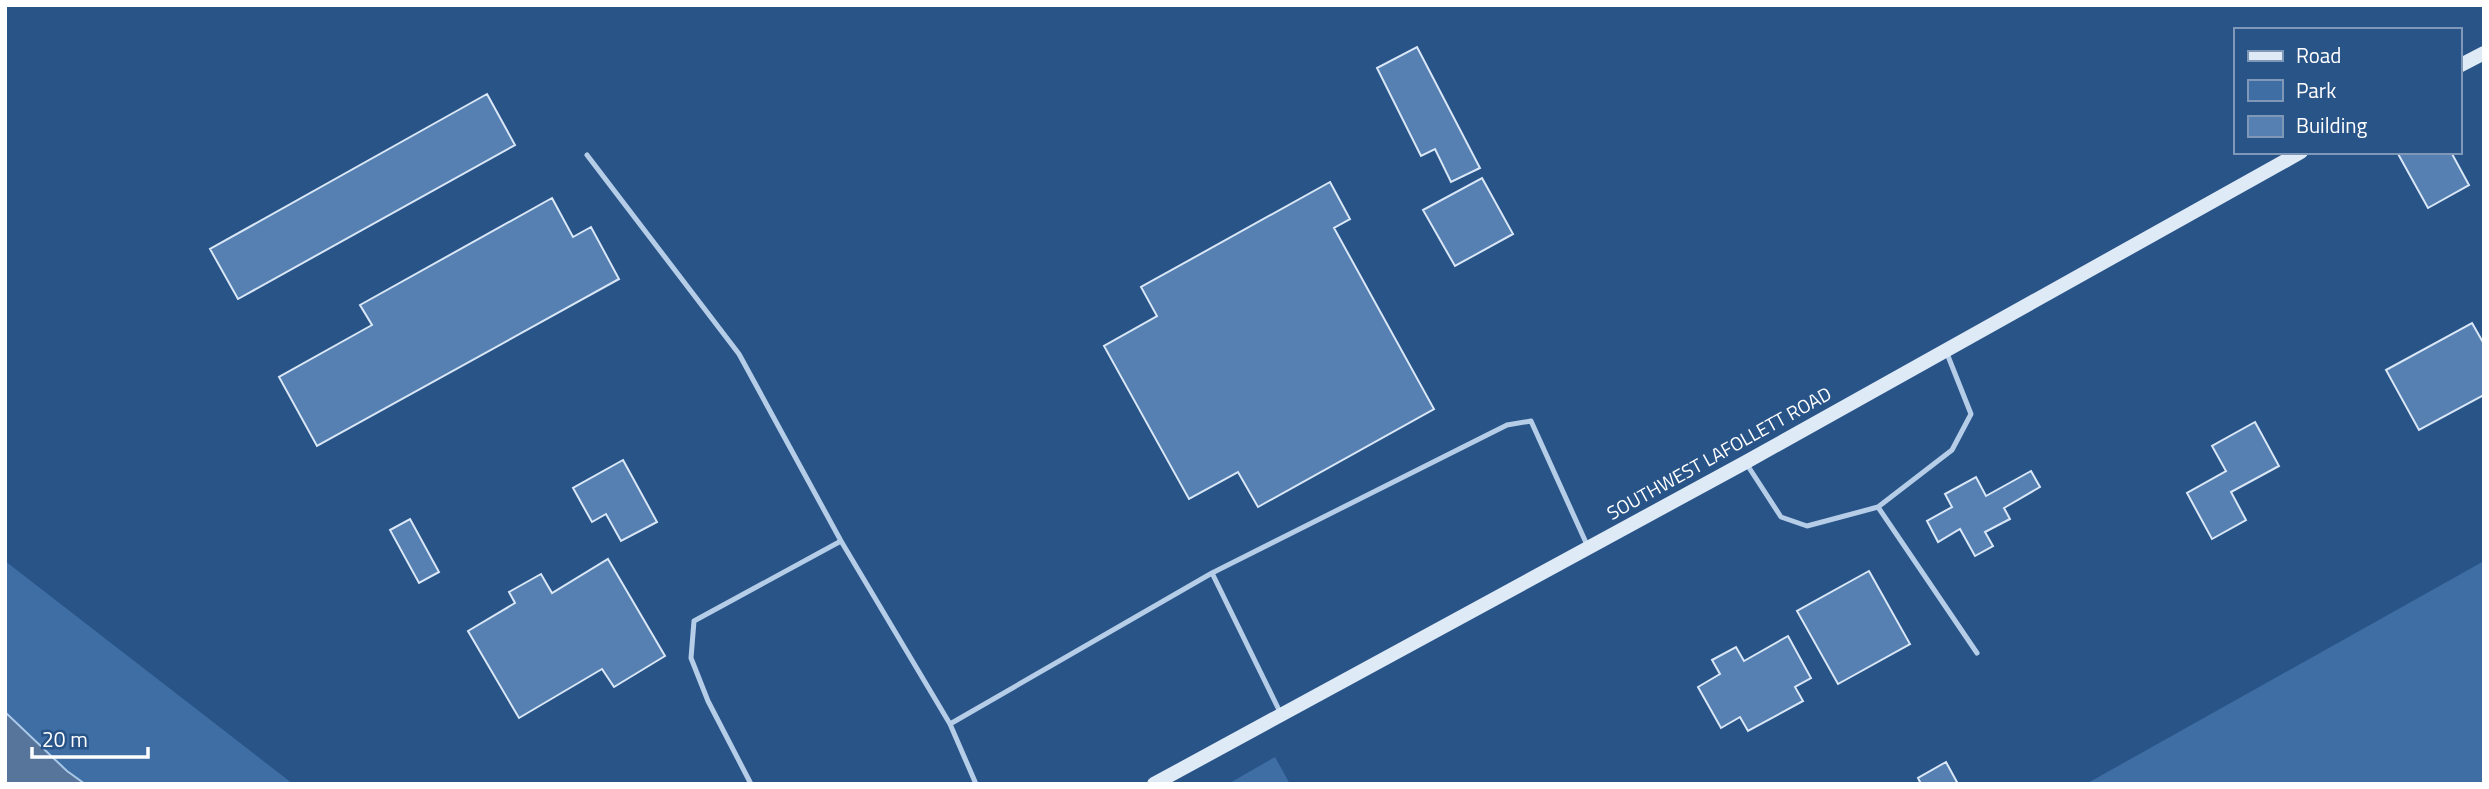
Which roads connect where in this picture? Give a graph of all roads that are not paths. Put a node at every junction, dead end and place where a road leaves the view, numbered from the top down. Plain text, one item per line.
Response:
1 (2484, 53) edge
2 (2461, 65) edge
3 (2297, 154) edge
4 (587, 155) dead end
5 (1946, 351) junction
6 (1745, 462) junction
7 (1878, 508) junction
8 (841, 541) junction
9 (1588, 547) junction
10 (1212, 573) junction
11 (1978, 653) dead end
12 (1281, 714) junction
13 (950, 724) junction
14 (751, 784) edge
15 (975, 784) edge
16 (1154, 784) edge

1 - 2 street
3 - 5 street, SOUTHWEST LAFOLLETT ROAD
4 - 8 lane
5 - 6 street, SOUTHWEST LAFOLLETT ROAD
5 - 7 lane
6 - 7 lane
6 - 9 street, SOUTHWEST LAFOLLETT ROAD
7 - 11 lane
8 - 13 lane
8 - 14 lane
9 - 10 lane
9 - 12 street, SOUTHWEST LAFOLLETT ROAD
10 - 12 lane
10 - 13 lane
12 - 16 street, SOUTHWEST LAFOLLETT ROAD
13 - 15 lane

